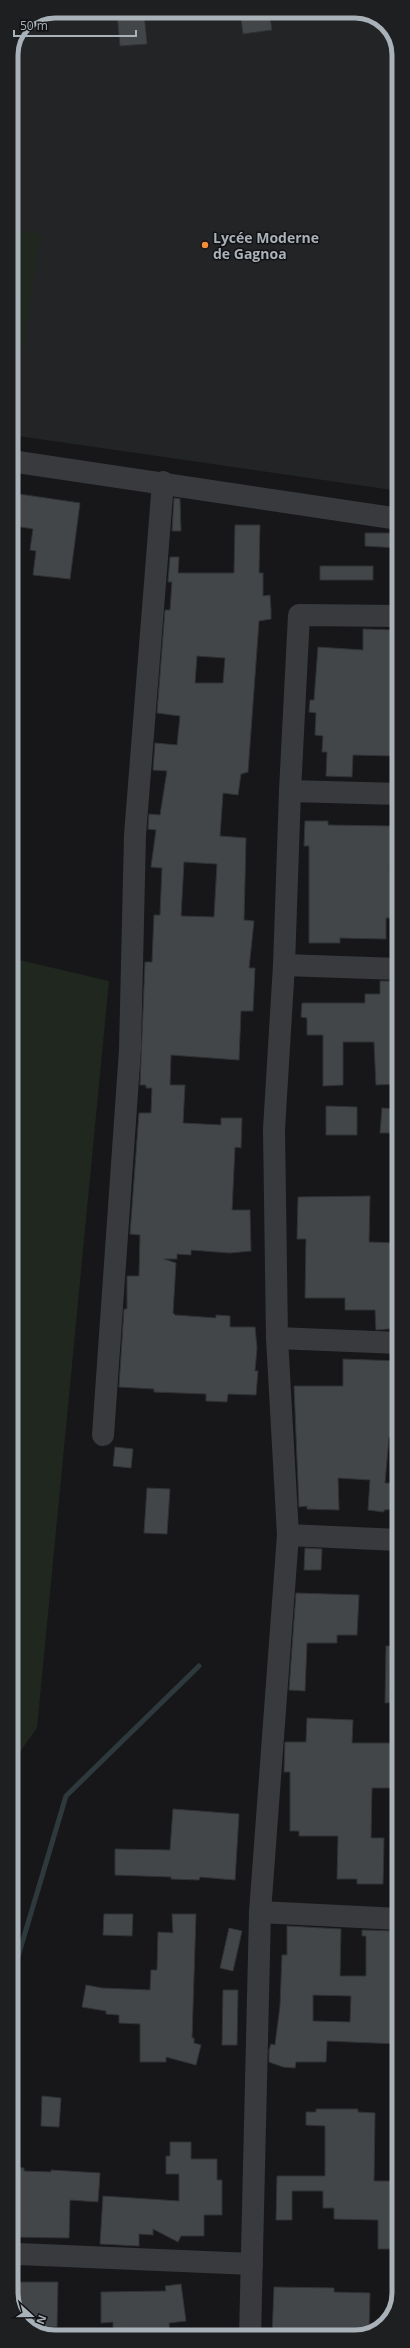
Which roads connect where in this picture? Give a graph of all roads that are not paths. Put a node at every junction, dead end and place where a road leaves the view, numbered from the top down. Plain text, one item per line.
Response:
1 (18, 462) edge
2 (163, 482) junction
3 (392, 518) edge
4 (392, 616) edge
5 (290, 791) junction
6 (392, 794) edge
7 (284, 965) junction
8 (392, 969) edge
9 (277, 1338) junction
10 (392, 1343) edge
11 (103, 1435) dead end
12 (288, 1534) junction
13 (392, 1540) edge
14 (260, 1912) junction
15 (392, 1919) edge
16 (18, 2254) edge
17 (252, 2264) junction
18 (250, 2330) edge

1 - 2 street
2 - 3 street
2 - 11 street
4 - 5 street
5 - 6 street
5 - 7 street
7 - 8 street
7 - 9 street
9 - 10 street
9 - 12 street
12 - 13 street
12 - 14 street
14 - 15 street
14 - 17 street
16 - 17 street
17 - 18 street

